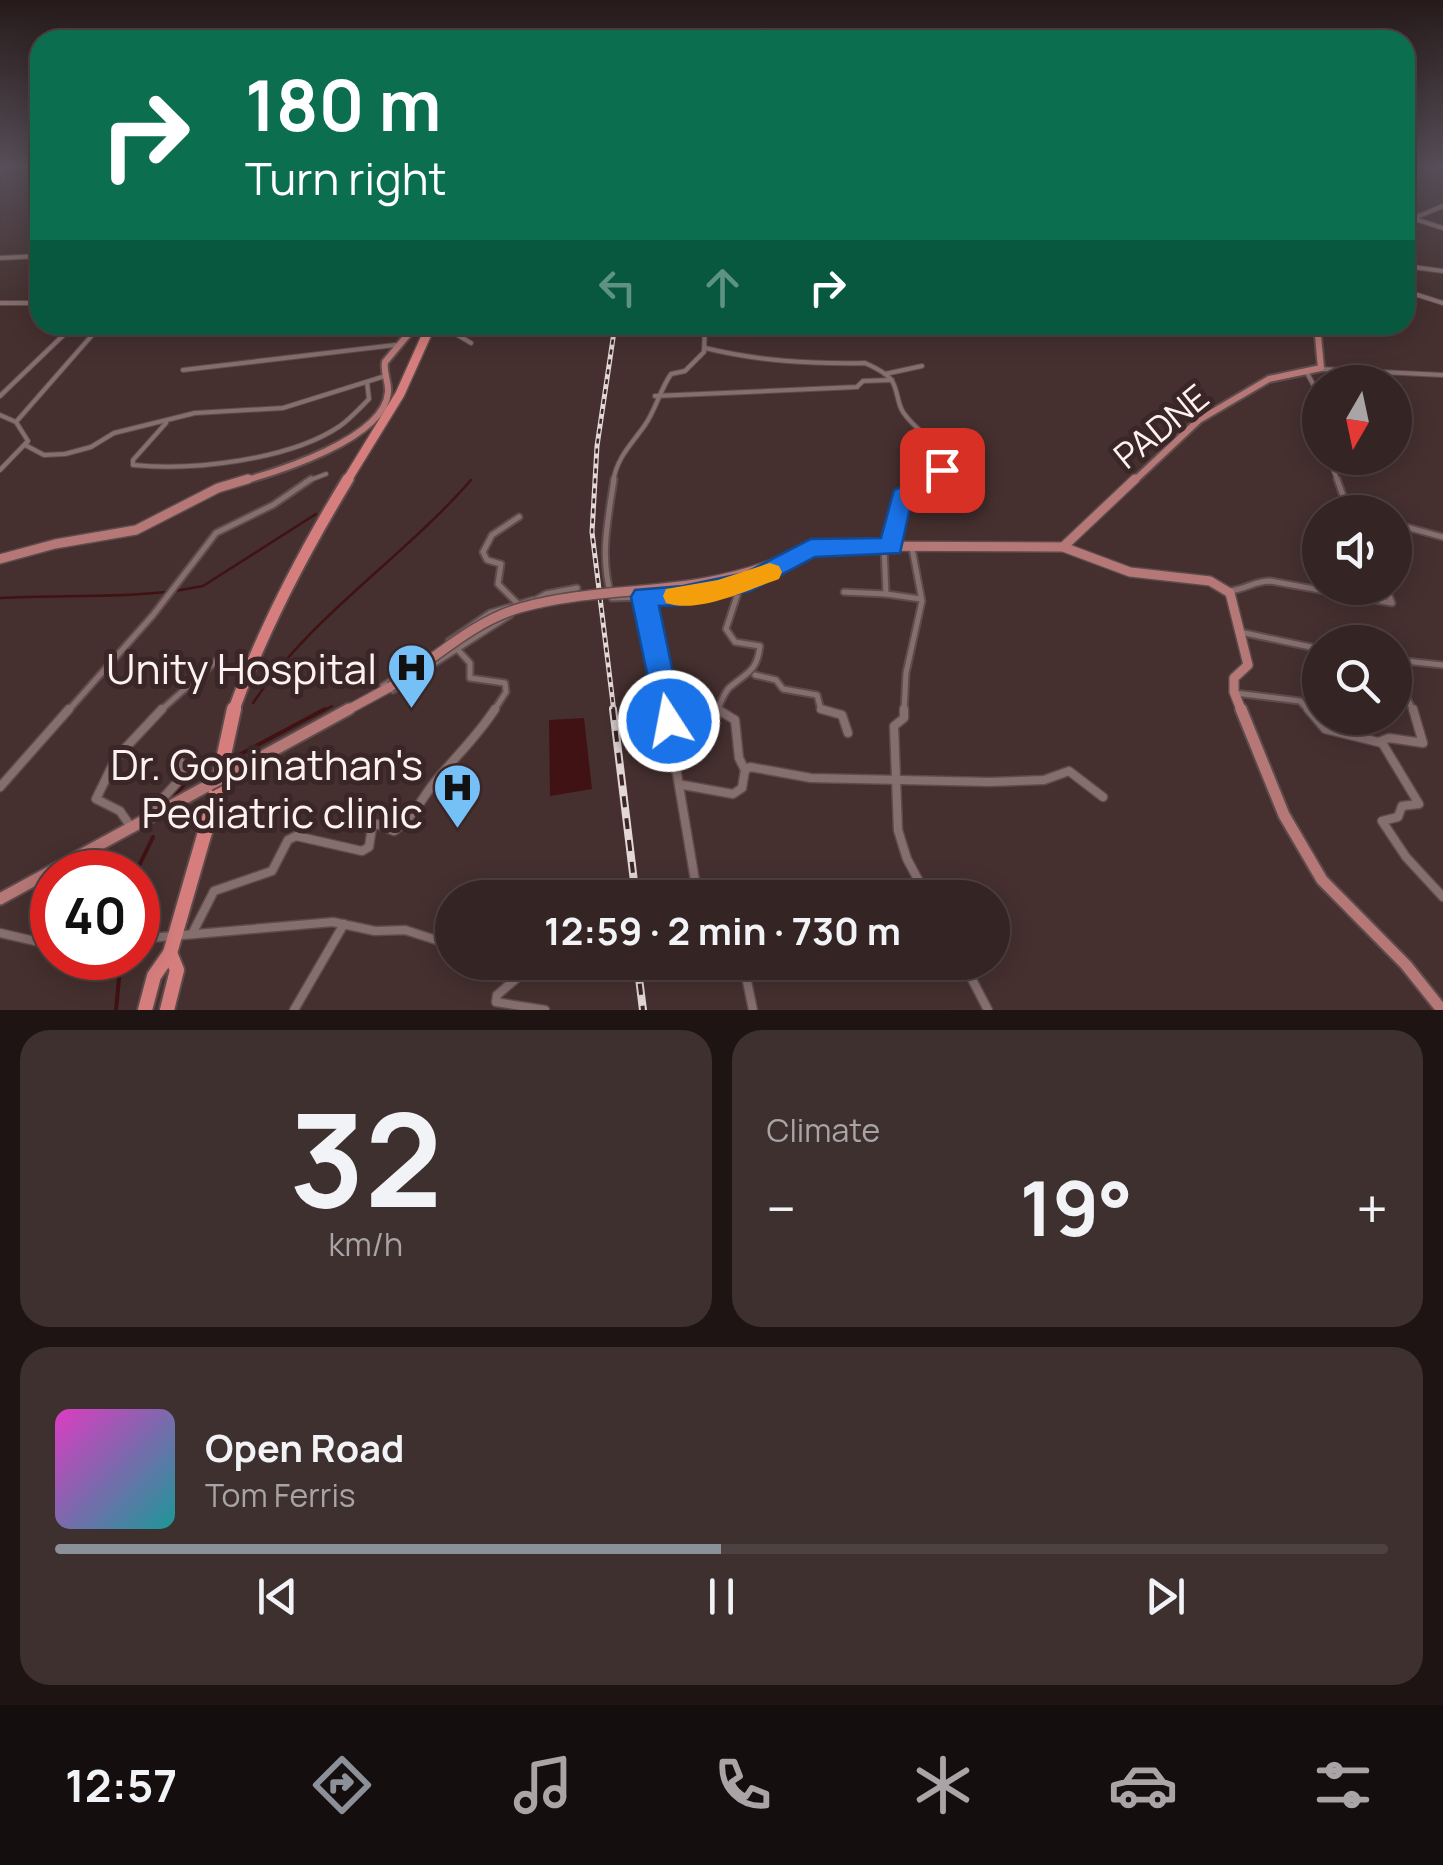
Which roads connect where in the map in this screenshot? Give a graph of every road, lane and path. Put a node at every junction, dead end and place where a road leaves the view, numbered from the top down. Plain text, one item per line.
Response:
1 (1415, 218) edge
2 (1443, 228) edge
3 (30, 256) edge
4 (0, 258) edge
5 (1415, 267) edge
6 (1443, 271) edge
7 (1415, 294) edge
8 (0, 303) edge
9 (30, 303) edge
10 (1443, 303) edge
11 (64, 335) edge
12 (92, 335) edge
13 (412, 335) edge
14 (425, 335) edge
15 (452, 335) edge
16 (704, 335) edge
17 (1318, 335) edge
18 (471, 343) dead end
19 (395, 345) junction
20 (705, 348) junction
21 (1320, 365) edge
22 (922, 366) dead end
23 (183, 370) dead end
24 (1302, 372) edge
25 (886, 374) junction
26 (1412, 374) edge
27 (1443, 376) edge
28 (382, 377) junction
29 (892, 380) junction
30 (367, 382) junction
31 (0, 396) edge
32 (655, 396) junction
33 (0, 415) edge
34 (168, 421) junction
35 (16, 422) junction
36 (27, 446) junction
37 (0, 470) edge
38 (326, 474) dead end
39 (520, 517) dead end
40 (1412, 528) edge
41 (1443, 536) edge
42 (911, 545) junction
43 (888, 547) junction
44 (1064, 547) junction
45 (800, 550) junction
46 (786, 557) junction
47 (0, 558) edge
48 (741, 584) junction
49 (1302, 587) edge
50 (577, 588) dead end
51 (1227, 591) junction
52 (844, 592) dead end
53 (886, 594) junction
54 (663, 596) junction
55 (644, 597) junction
56 (922, 599) junction
57 (536, 600) junction
58 (518, 604) junction
59 (1240, 632) junction
60 (1302, 645) edge
61 (458, 650) junction
62 (223, 655) dead end
63 (1412, 662) edge
64 (1443, 665) edge
65 (756, 675) junction
66 (1234, 693) junction
67 (368, 700) junction
68 (1412, 708) edge
69 (848, 733) dead end
70 (1382, 742) junction
71 (180, 761) dead end
72 (745, 770) junction
73 (899, 778) junction
74 (681, 785) junction
75 (0, 787) edge
76 (1103, 797) dead end
77 (147, 818) junction
78 (131, 827) junction
79 (695, 880) edge
80 (919, 880) edge
81 (1443, 897) edge
82 (0, 899) edge
83 (344, 924) junction
84 (0, 932) edge
85 (192, 934) junction
86 (175, 935) junction
87 (160, 937) edge
88 (30, 940) edge
89 (435, 940) edge
90 (170, 953) junction
91 (515, 980) edge
92 (746, 980) edge
93 (972, 980) edge
94 (145, 1010) edge
95 (166, 1010) edge
96 (294, 1010) edge
97 (544, 1010) edge
98 (753, 1010) edge
99 (988, 1010) edge
100 (1442, 1010) edge

1 - 2 street
3 - 4 street
5 - 6 street
7 - 10 street
8 - 9 street
11 - 31 street
12 - 35 street
13 - 19 main road
14 - 86 highway
15 - 18 street
16 - 20 street
17 - 21 main road
19 - 23 street
19 - 28 main road
20 - 25 street
20 - 32 street
22 - 25 street
24 - 44 main road, PADNE
25 - 29 street
26 - 27 street
28 - 30 street
28 - 47 main road
29 - 32 street
29 - 43 street
30 - 34 street
30 - 34 street
32 - 55 street
33 - 35 street
34 - 36 street
35 - 36 street
36 - 37 street
38 - 75 street
39 - 58 street
40 - 41 street
42 - 43 main road
42 - 44 main road
42 - 56 street
43 - 45 main road
43 - 53 street
44 - 51 main road
45 - 46 main road
45 - 48 main road
46 - 54 street
46 - 67 main road, bridge
48 - 54 main road
48 - 65 street
49 - 51 street
50 - 57 street
51 - 59 main road
52 - 53 street
53 - 56 street
54 - 55 main road
55 - 74 street
56 - 73 street
57 - 58 street
57 - 61 street
58 - 67 street
59 - 60 street
59 - 66 main road
61 - 67 street
61 - 85 street
62 - 78 street
63 - 64 street
65 - 69 street
65 - 72 street
66 - 70 street
66 - 100 main road
67 - 77 main road, bridge
68 - 70 street
70 - 81 street
71 - 77 street
72 - 73 street
72 - 74 street
73 - 76 street
73 - 80 street
74 - 79 street
77 - 78 main road
78 - 82 main road
83 - 85 street
83 - 89 street
83 - 96 street
84 - 88 street
85 - 86 street
86 - 87 street
86 - 90 highway
90 - 94 highway
90 - 95 highway
91 - 97 street
92 - 98 street
93 - 99 street

